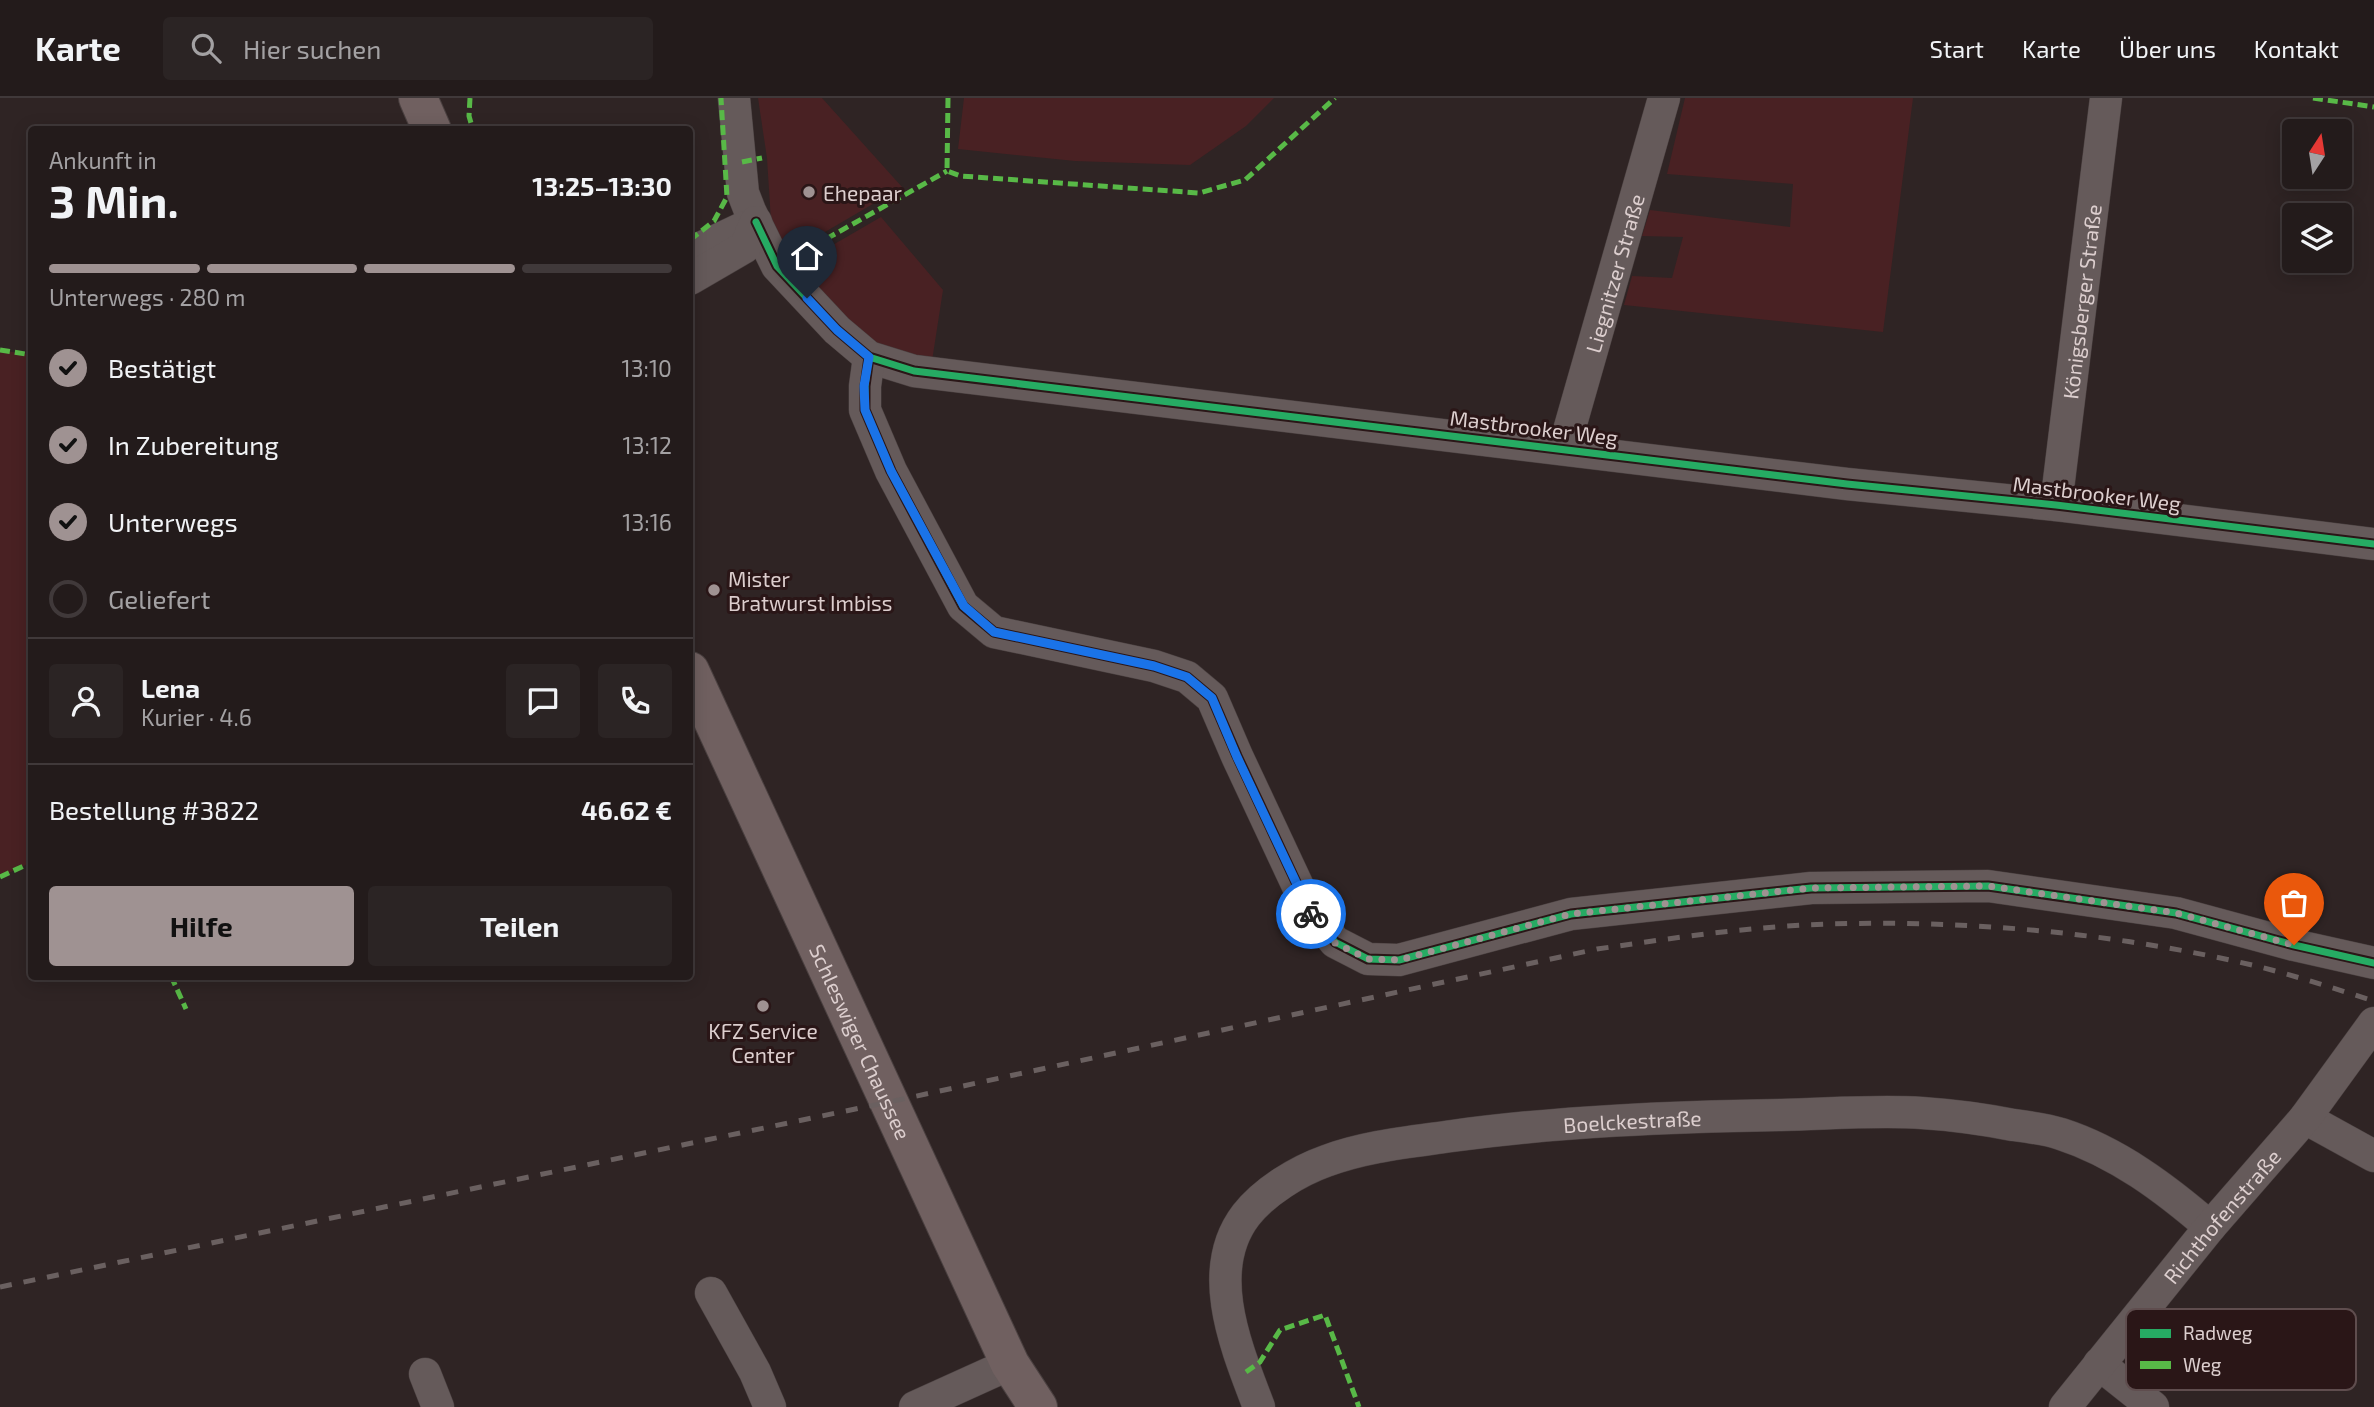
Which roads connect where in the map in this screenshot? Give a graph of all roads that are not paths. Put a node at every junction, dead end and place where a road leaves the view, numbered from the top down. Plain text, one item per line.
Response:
1 (418, 98) edge
2 (734, 98) edge
3 (1664, 98) edge
4 (2106, 98) edge
5 (430, 126) edge
6 (756, 222) junction
7 (693, 252) edge
8 (693, 277) edge
9 (869, 357) junction
10 (1564, 448) junction
11 (2056, 505) junction
12 (2374, 544) edge
13 (693, 677) edge
14 (2374, 963) edge
15 (2374, 1023) edge
16 (2305, 1118) junction
17 (2374, 1156) edge
18 (2210, 1227) junction
19 (710, 1293) dead end
20 (2144, 1309) edge
21 (2126, 1331) edge
22 (1010, 1364) junction
23 (2099, 1364) junction
24 (425, 1374) dead end
25 (2126, 1386) edge
26 (2132, 1390) edge
27 (438, 1407) edge
28 (770, 1407) edge
29 (915, 1407) edge
30 (1038, 1407) edge
31 (1259, 1407) edge
32 (2064, 1407) edge
33 (2153, 1407) edge

1 - 5 main road
2 - 6 street, Mastbrooker Weg
3 - 10 street, Liegnitzer Straße
4 - 11 street, Königsberger Straße
6 - 7 street
6 - 8 street
6 - 9 street, Mastbrooker Weg
9 - 10 street, Mastbrooker Weg
9 - 14 street
10 - 11 street, Mastbrooker Weg
11 - 12 street, Mastbrooker Weg
13 - 22 main road, Schleswiger Chaussee
15 - 16 street, Richthofenstraße
16 - 17 street
16 - 18 street, Richthofenstraße
18 - 20 street, Richthofenstraße
18 - 31 street, Boelckestraße
19 - 28 street
21 - 23 street, Richthofenstraße
22 - 29 street
22 - 30 main road, Schleswiger Chaussee
23 - 25 street
23 - 32 street, Richthofenstraße
24 - 27 street
26 - 33 street

